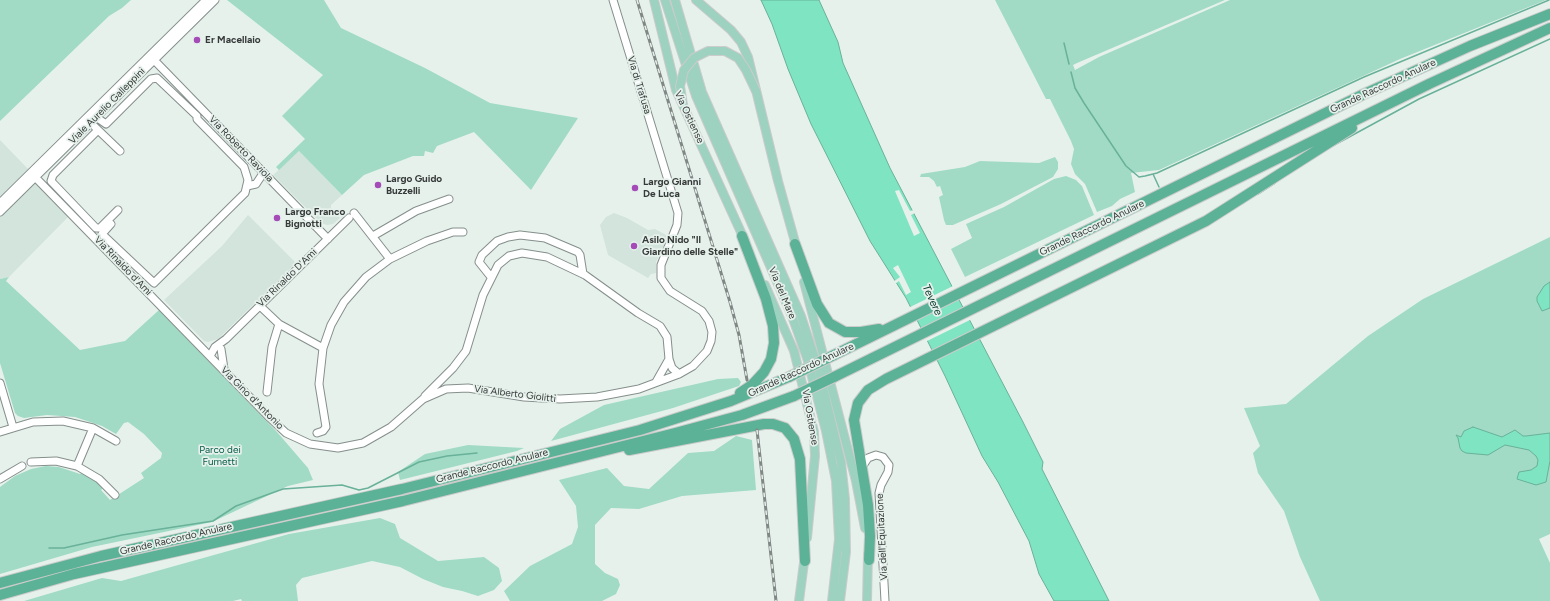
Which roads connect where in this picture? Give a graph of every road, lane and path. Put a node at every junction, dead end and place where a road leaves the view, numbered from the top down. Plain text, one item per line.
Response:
1 (206, 0) edge
2 (215, 0) edge
3 (613, 0) edge
4 (652, 0) edge
5 (665, 0) edge
6 (675, 0) edge
7 (696, 0) edge
8 (1550, 14) edge
9 (1550, 28) edge
10 (154, 60) junction
11 (756, 91) junction
12 (1391, 102) junction
13 (683, 105) junction
14 (93, 120) junction
15 (98, 130) junction
16 (120, 150) dead end
17 (263, 174) junction
18 (35, 177) junction
19 (248, 178) junction
20 (247, 186) junction
21 (449, 199) dead end
22 (0, 203) edge
23 (118, 210) dead end
24 (0, 212) edge
25 (113, 225) dead end
26 (463, 232) dead end
27 (373, 236) junction
28 (742, 236) junction
29 (328, 239) junction
30 (795, 244) junction
31 (390, 259) junction
32 (583, 274) junction
33 (491, 277) junction
34 (260, 306) junction
35 (904, 321) junction
36 (279, 324) junction
37 (201, 346) junction
38 (219, 347) junction
39 (323, 348) junction
40 (210, 356) junction
41 (669, 359) junction
42 (224, 371) junction
43 (678, 374) junction
44 (447, 376) junction
45 (0, 383) edge
46 (656, 383) junction
47 (457, 388) junction
48 (444, 390) junction
49 (267, 392) dead end
50 (422, 399) junction
51 (699, 412) junction
52 (13, 427) junction
53 (93, 428) junction
54 (0, 432) edge
55 (317, 433) dead end
56 (116, 441) dead end
57 (31, 462) dead end
58 (560, 462) junction
59 (22, 466) dead end
60 (77, 466) junction
61 (862, 468) junction
62 (0, 479) edge
63 (115, 495) dead end
64 (869, 560) junction
65 (805, 561) junction
66 (0, 583) edge
67 (0, 595) edge
68 (799, 601) edge
69 (832, 601) edge
70 (840, 601) edge
71 (867, 601) edge
72 (885, 601) edge

1 - 22 street, Viale Aurelio Galleppini
2 - 10 street, Viale Aurelio Galleppini
3 - 43 street, Via di Trafusa
4 - 13 main road, Via Ostiense, bridge
5 - 69 main road, Via del Mare
6 - 70 main road, Via del Mare
7 - 11 main road, bridge
8 - 35 highway, Grande Raccordo Anulare
9 - 12 highway, Grande Raccordo Anulare
10 - 14 street, Viale Aurelio Galleppini
10 - 17 street, Via Roberto Raviola
11 - 13 main road, bridge
11 - 30 main road
12 - 58 highway, Grande Raccordo Anulare, bridge
12 - 61 highway
13 - 28 main road, Via Ostiense
14 - 15 street
14 - 18 street, Viale Aurelio Galleppini
14 - 19 street
15 - 16 street
15 - 23 street
17 - 19 street
17 - 20 street
17 - 29 street, Via Roberto Raviola
18 - 24 street, Viale Aurelio Galleppini
18 - 37 street, Via Rinaldo d'Ami
19 - 20 street
20 - 25 street
21 - 27 street
26 - 31 street
27 - 29 street, Via Rinaldo D'Ami
27 - 31 street
28 - 51 highway
28 - 65 main road, Via Ostiense
29 - 34 street, Via Rinaldo D'Ami
30 - 35 highway
30 - 64 main road
31 - 39 street
32 - 33 street, Via Gino d'Antonio
32 - 33 street
32 - 41 street, Via Gino d'Antonio
33 - 44 street, Via Gino d'Antonio
34 - 36 street
34 - 38 street, Via Rinaldo D'Ami
35 - 51 highway, Grande Raccordo Anulare, bridge
36 - 39 street
36 - 49 street
37 - 38 street
37 - 40 street, Via Rinaldo d'Ami
38 - 40 street, Via Rinaldo D'Ami
38 - 42 street
39 - 55 street
40 - 42 street, Via Gino d'Antonio
41 - 43 street
41 - 46 street
42 - 50 street, Via Gino d'Antonio
43 - 46 street, Via Alberto Giolitti
44 - 47 street
44 - 48 street
44 - 50 street, Via Gino d'Antonio
45 - 52 street
46 - 47 street, Via Alberto Giolitti
47 - 48 street, Via Alberto Giolitti
48 - 50 street, Via Alberto Giolitti
51 - 66 highway, Grande Raccordo Anulare
52 - 53 street
52 - 54 street
53 - 56 street
53 - 60 street
57 - 60 street
58 - 65 highway
58 - 67 highway, Grande Raccordo Anulare
59 - 62 street
60 - 63 street
61 - 64 highway
61 - 72 street, Via dell'Equitazione
64 - 71 main road
65 - 68 main road, Via Ostiense

